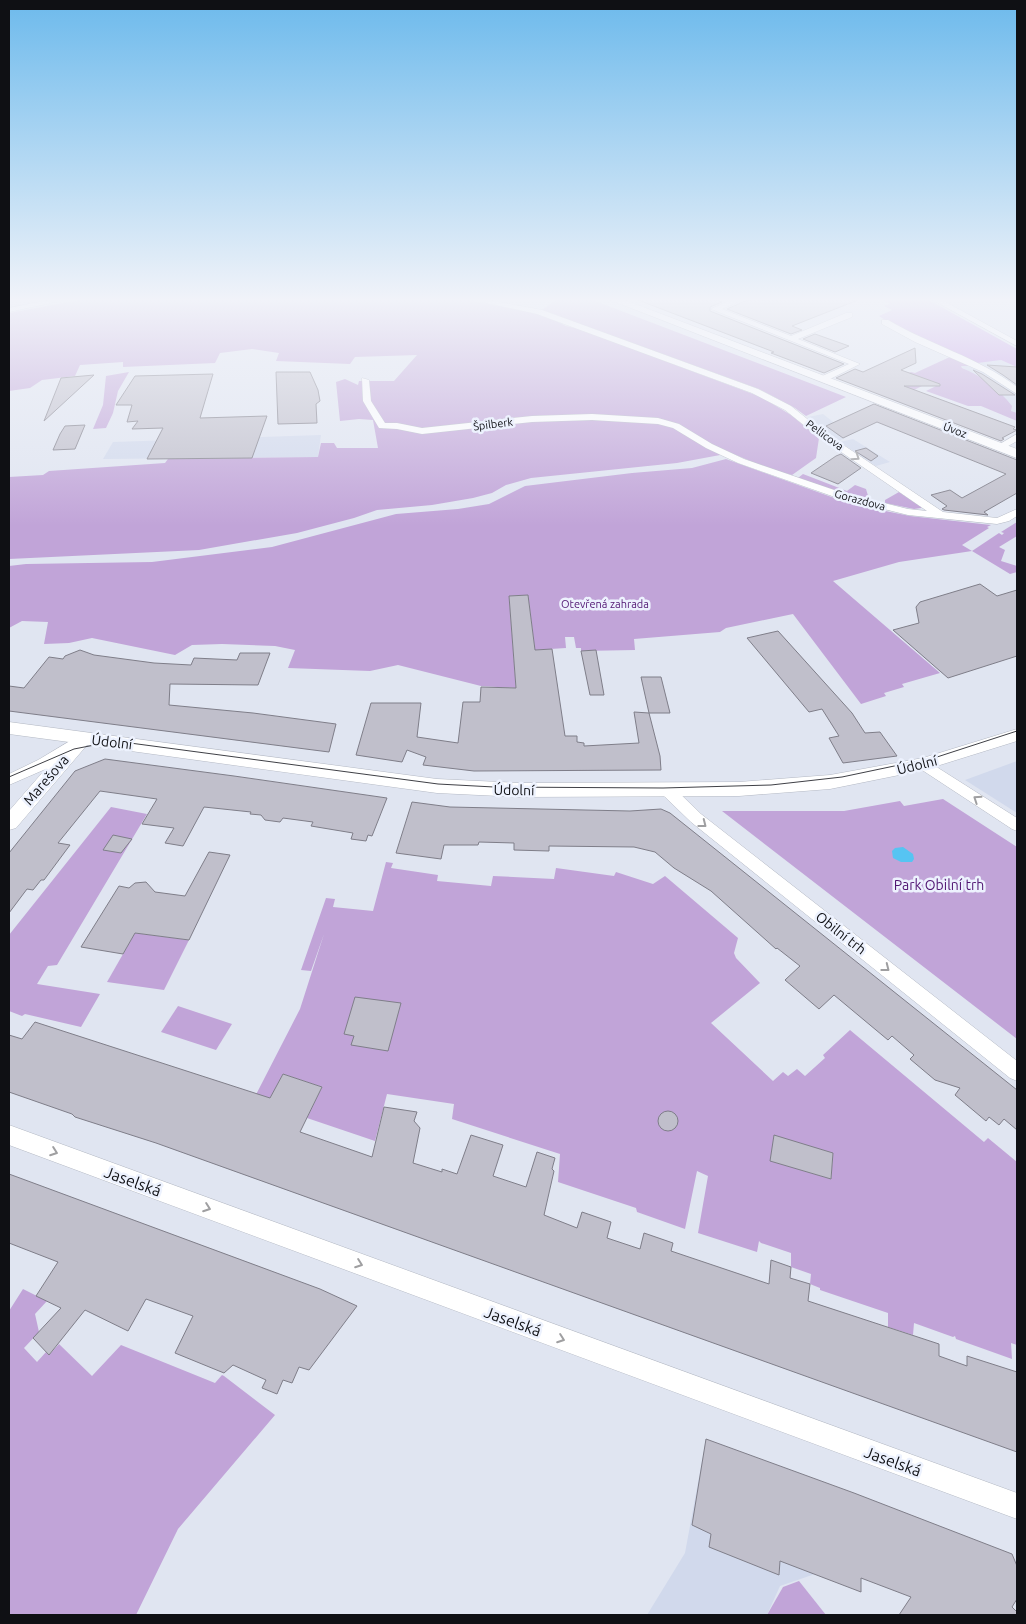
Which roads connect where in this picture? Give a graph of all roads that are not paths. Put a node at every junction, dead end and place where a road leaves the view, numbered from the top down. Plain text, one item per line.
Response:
1 (710, 375) edge
2 (812, 375) edge
3 (832, 375) edge
4 (997, 375) edge
5 (823, 379) junction
6 (365, 380) dead end
7 (1017, 391) edge
8 (1017, 437) edge
9 (709, 446) joint
10 (1000, 447) junction
11 (1017, 454) edge
12 (1017, 512) edge
13 (940, 515) junction
14 (9, 728) edge
15 (1017, 735) edge
16 (83, 738) junction
17 (924, 764) junction
18 (9, 780) edge
19 (668, 791) junction
20 (9, 823) edge
21 (1017, 825) edge
22 (1017, 1072) edge
23 (9, 1135) edge
24 (1017, 1506) edge

1 -> 13 street, Pellicova
2 - 5 main road, Úvoz
3 - 5 street
4 - 7 street
5 - 10 main road, Úvoz
6 - 9 street, Špilberk
8 - 10 street
9 - 13 street, Gorazdova
10 - 11 main road, Úvoz
12 - 13 street, Gorazdova
14 - 16 street, Údolní
15 - 17 street, Údolní
16 - 18 street
16 - 19 street, Údolní
16 - 20 street, Marešova
17 - 19 street, Údolní
21 -> 17 street
19 -> 22 street, Obilní trh
23 -> 24 street, Jaselská

